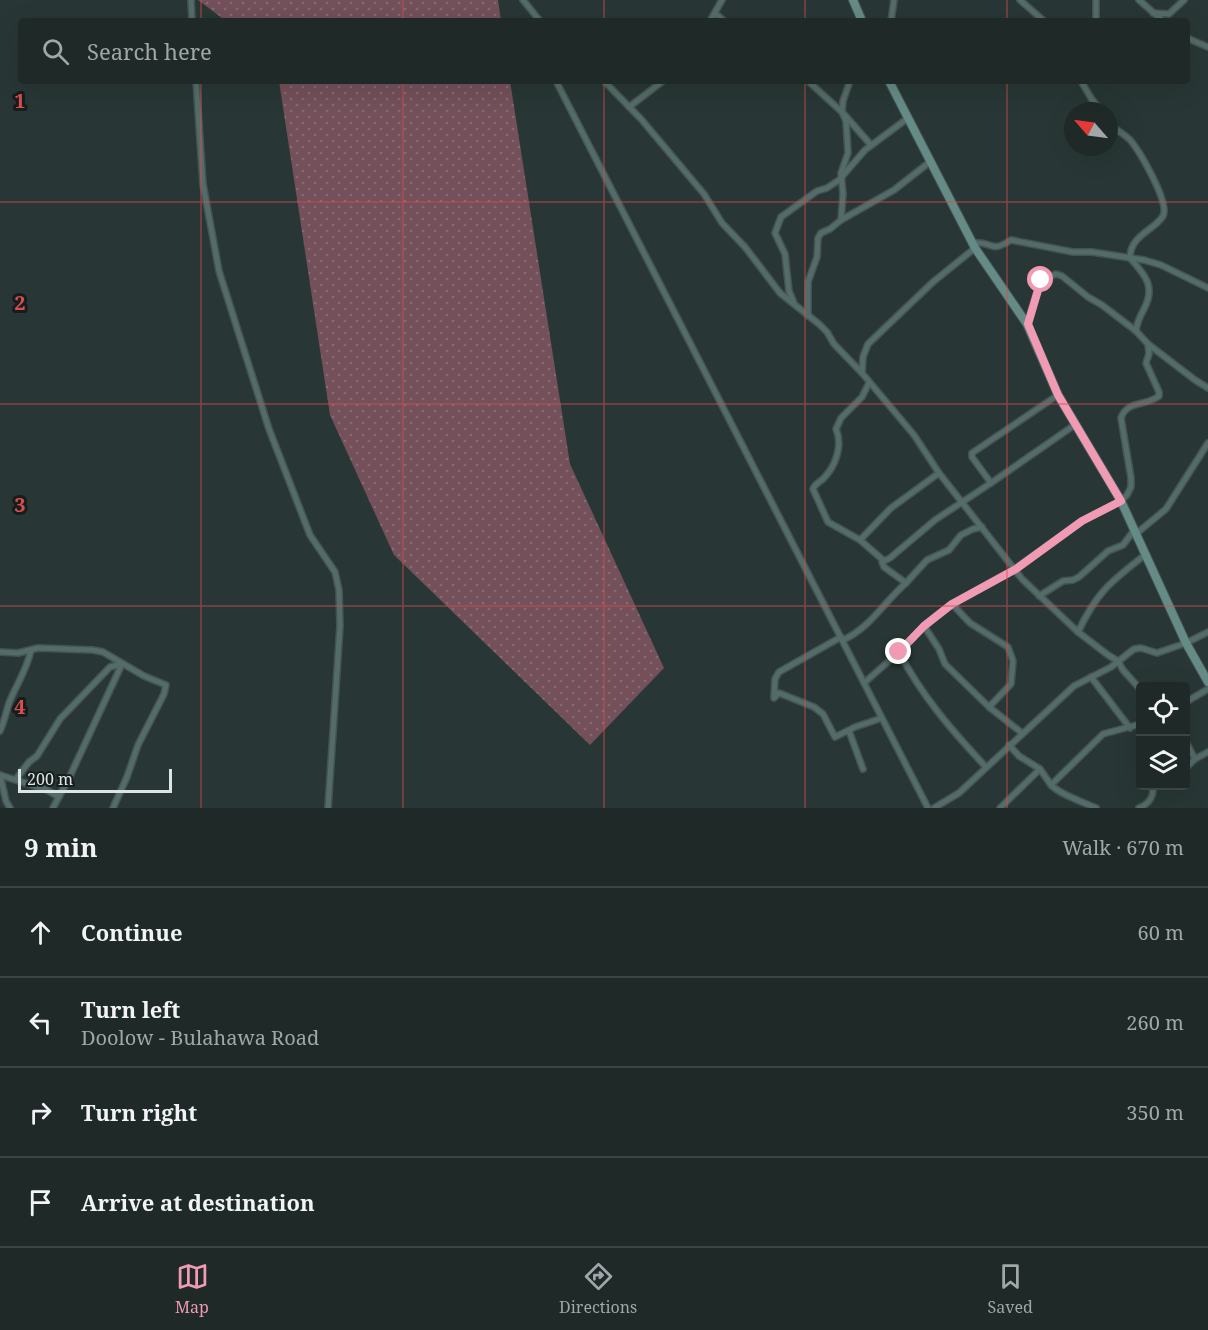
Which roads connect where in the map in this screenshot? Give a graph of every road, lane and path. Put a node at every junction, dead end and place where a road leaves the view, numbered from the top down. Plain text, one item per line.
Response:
1 (191, 0) edge
2 (523, 0) edge
3 (722, 0) edge
4 (853, 0) edge
5 (894, 0) edge
6 (1020, 0) edge
7 (1096, 0) edge
8 (1139, 0) edge
9 (1184, 0) edge
10 (529, 9) junction
11 (715, 13) junction
12 (1153, 13) junction
13 (192, 18) edge
14 (532, 18) edge
15 (537, 18) edge
16 (712, 18) edge
17 (721, 18) edge
18 (861, 18) edge
19 (891, 18) edge
20 (1041, 18) edge
21 (1096, 18) edge
22 (1159, 18) edge
23 (1190, 39) edge
24 (1208, 47) edge
25 (196, 84) edge
26 (558, 84) edge
27 (607, 84) edge
28 (659, 84) edge
29 (811, 84) edge
30 (849, 84) edge
31 (891, 84) edge
32 (1085, 84) edge
33 (1094, 102) edge
34 (629, 107) junction
35 (843, 112) junction
36 (908, 118) junction
37 (1118, 131) edge
38 (871, 145) junction
39 (931, 161) junction
40 (840, 178) junction
41 (841, 220) junction
42 (974, 245) junction
43 (1130, 258) junction
44 (1208, 287) edge
45 (795, 306) junction
46 (808, 316) junction
47 (1028, 324) junction
48 (1136, 331) junction
49 (1148, 344) junction
50 (862, 373) junction
51 (869, 383) junction
52 (1208, 388) edge
53 (1058, 395) junction
54 (1076, 424) junction
55 (1208, 443) edge
56 (939, 473) junction
57 (992, 483) junction
58 (962, 501) junction
59 (1121, 501) junction
60 (982, 527) junction
61 (1136, 531) junction
62 (860, 540) junction
63 (1146, 554) junction
64 (883, 560) junction
65 (1016, 569) junction
66 (906, 583) junction
67 (1039, 596) junction
68 (952, 604) junction
69 (924, 626) junction
70 (1078, 632) junction
71 (1208, 632) edge
72 (842, 639) junction
73 (1186, 643) junction
74 (31, 650) junction
75 (0, 652) edge
76 (899, 652) junction
77 (1118, 661) junction
78 (122, 664) junction
79 (1091, 676) junction
80 (1208, 682) edge
81 (864, 683) junction
82 (1136, 685) edge
83 (1208, 689) edge
84 (1190, 699) edge
85 (989, 707) junction
86 (882, 718) junction
87 (1136, 726) edge
88 (1130, 728) junction
89 (0, 731) edge
90 (849, 731) junction
91 (1022, 733) junction
92 (1009, 745) junction
93 (1190, 750) edge
94 (1208, 752) edge
95 (1195, 759) junction
96 (1190, 764) edge
97 (986, 766) junction
98 (863, 769) dead end
99 (1040, 769) junction
100 (0, 775) edge
101 (16, 779) junction
102 (1052, 785) junction
103 (1153, 790) edge
104 (59, 797) junction
105 (10, 808) edge
106 (53, 808) edge
107 (113, 808) edge
108 (328, 808) edge
109 (928, 808) edge
110 (934, 808) edge
111 (1000, 808) edge
112 (1096, 808) edge
113 (1139, 808) edge

1 - 13 street
2 - 10 street
3 - 11 street
4 - 18 main road
5 - 19 street
6 - 20 street
7 - 21 street
8 - 12 street
9 - 12 street
10 - 14 street
10 - 15 street
11 - 16 street
11 - 17 street
12 - 22 street
23 - 24 street
25 - 108 street
26 - 72 street
27 - 34 street
28 - 34 street
29 - 35 street
30 - 35 street
31 - 36 main road
32 - 33 street
34 - 45 street
35 - 38 street
35 - 40 street
36 - 38 street
36 - 39 main road
37 - 43 street
38 - 40 street
39 - 41 street
39 - 42 main road
40 - 41 street
40 - 45 street
41 - 46 street
42 - 43 street
42 - 47 main road
42 - 50 street
43 - 44 street
43 - 48 street
45 - 46 street
46 - 50 street
47 - 48 street
47 - 53 main road
48 - 49 street
49 - 52 street
49 - 59 street
50 - 51 street
51 - 56 street
51 - 62 street
53 - 54 main road
53 - 57 street
54 - 57 street
54 - 59 main road
55 - 61 street
56 - 58 street
56 - 62 street
57 - 58 street
58 - 60 street
58 - 64 street
59 - 61 main road
59 - 65 street
60 - 65 street
60 - 66 street
61 - 63 main road
61 - 67 street
62 - 64 street
63 - 70 street
63 - 73 main road
64 - 66 street
65 - 67 street
65 - 68 street
66 - 72 street
67 - 70 street
68 - 69 street
68 - 85 street
69 - 76 street
69 - 85 street
70 - 77 street
71 - 73 street
72 - 81 street
72 - 90 street
73 - 77 street
73 - 80 main road
74 - 75 street
74 - 78 street
74 - 89 street
76 - 81 street
76 - 97 street
77 - 79 street
77 - 82 street
78 - 101 street
78 - 104 street
78 - 107 street
79 - 88 street
79 - 91 street
81 - 86 street
83 - 84 street
85 - 91 street
86 - 90 street
86 - 109 street
87 - 88 street
88 - 102 street
90 - 98 street
91 - 92 street
92 - 97 street
92 - 99 street
93 - 95 street
94 - 95 street
95 - 96 street
97 - 110 street
99 - 102 street
99 - 111 street
100 - 101 street
100 - 105 street
101 - 104 street
102 - 112 street
103 - 113 street
104 - 106 street

